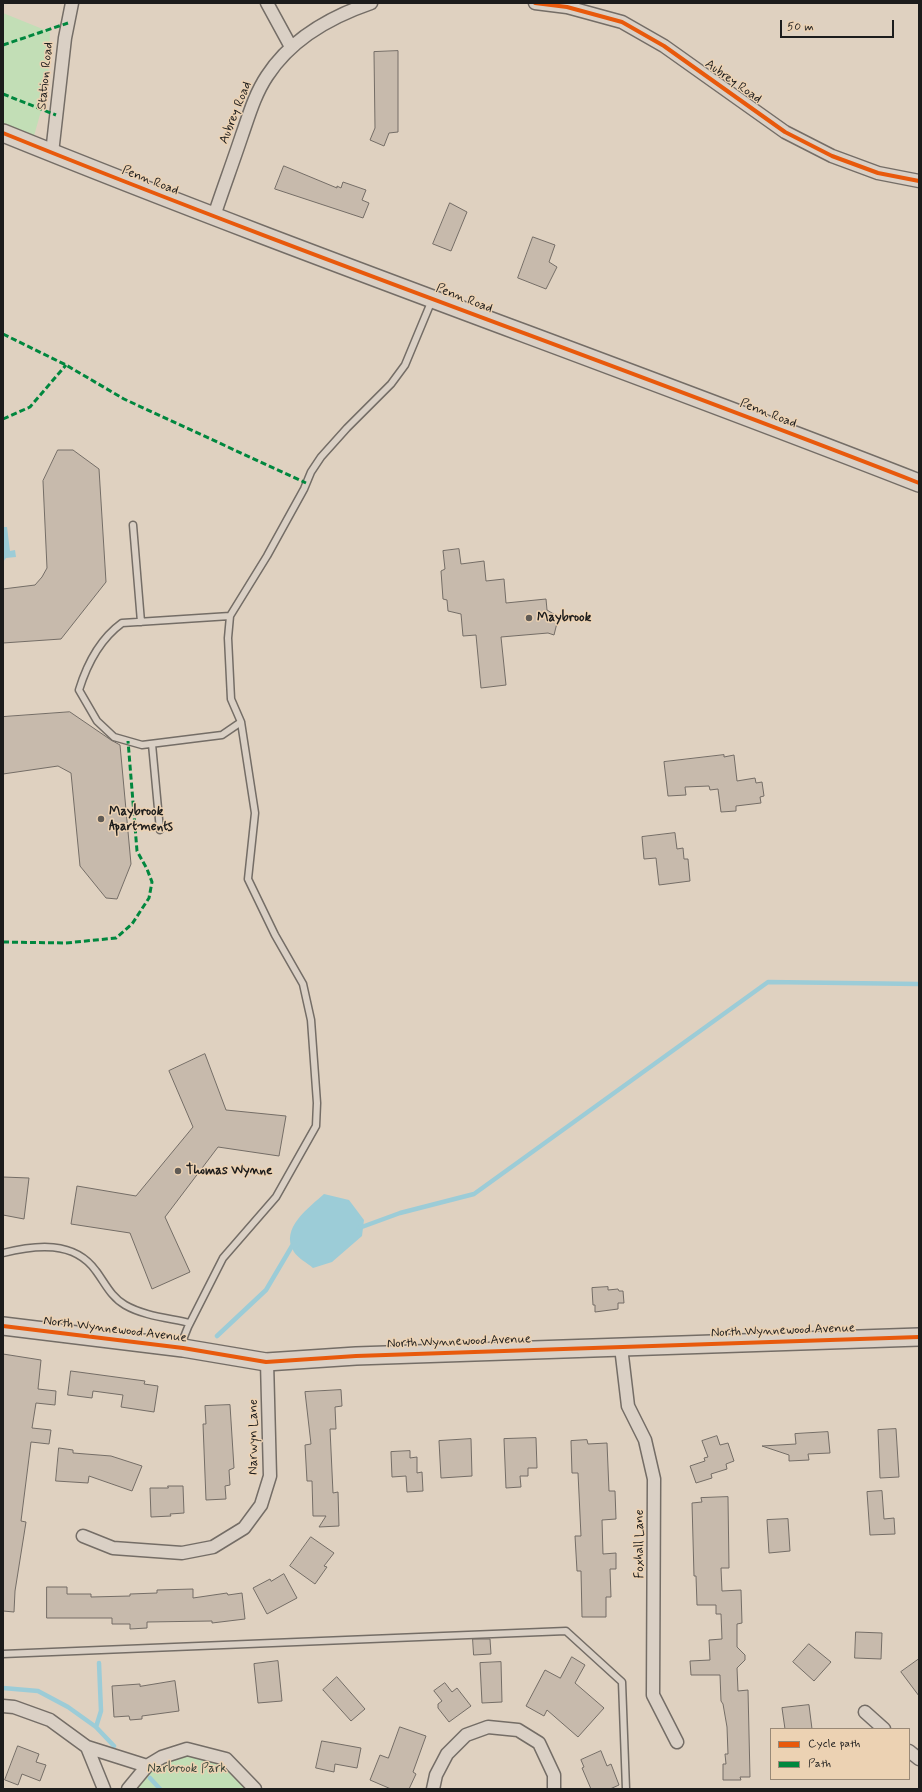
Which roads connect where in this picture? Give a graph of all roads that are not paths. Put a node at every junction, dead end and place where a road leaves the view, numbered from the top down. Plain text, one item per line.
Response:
1 (72, 3) edge
2 (267, 3) edge
3 (371, 3) edge
4 (535, 3) edge
5 (291, 48) junction
6 (3, 133) edge
7 (52, 153) junction
8 (919, 181) edge
9 (214, 216) junction
10 (433, 298) junction
11 (919, 483) edge
12 (134, 525) dead end
13 (230, 616) junction
14 (141, 622) junction
15 (241, 722) junction
16 (152, 744) junction
17 (160, 830) dead end
18 (3, 1253) edge
19 (190, 1323) junction
20 (3, 1326) edge
21 (919, 1336) edge
22 (621, 1347) junction
23 (182, 1348) junction
24 (267, 1362) junction
25 (83, 1536) dead end
26 (3, 1654) edge
27 (3, 1706) edge
28 (865, 1712) dead end
29 (883, 1728) edge
30 (676, 1742) dead end
31 (87, 1747) junction
32 (910, 1752) edge
33 (919, 1759) edge
34 (147, 1766) junction
35 (104, 1789) edge
36 (128, 1789) edge
37 (255, 1789) edge
38 (433, 1789) edge
39 (554, 1789) edge
40 (626, 1789) edge

1 - 7 street, Station Road
2 - 5 street
3 - 5 street, Aubrey Road
4 - 8 street, Aubrey Road
5 - 9 street, Aubrey Road
6 - 7 street, Penn Road
7 - 9 street, Penn Road
9 - 10 street, Penn Road
10 - 11 street, Penn Road
10 - 13 lane
12 - 14 lane
13 - 14 lane
13 - 15 lane
14 - 16 lane
15 - 16 lane
15 - 19 lane
16 - 17 lane
18 - 19 lane
19 - 23 lane
20 - 23 street, North Wynnewood Avenue
21 - 22 street, North Wynnewood Avenue
22 - 24 street, North Wynnewood Avenue
22 - 30 street, Foxhall Lane
23 - 24 street, North Wynnewood Avenue
24 - 25 street, Narwyn Lane
26 - 40 lane
27 - 31 street
28 - 29 street
31 - 34 street
31 - 35 street
32 - 33 street
34 - 36 street
34 - 37 street
38 - 39 street

